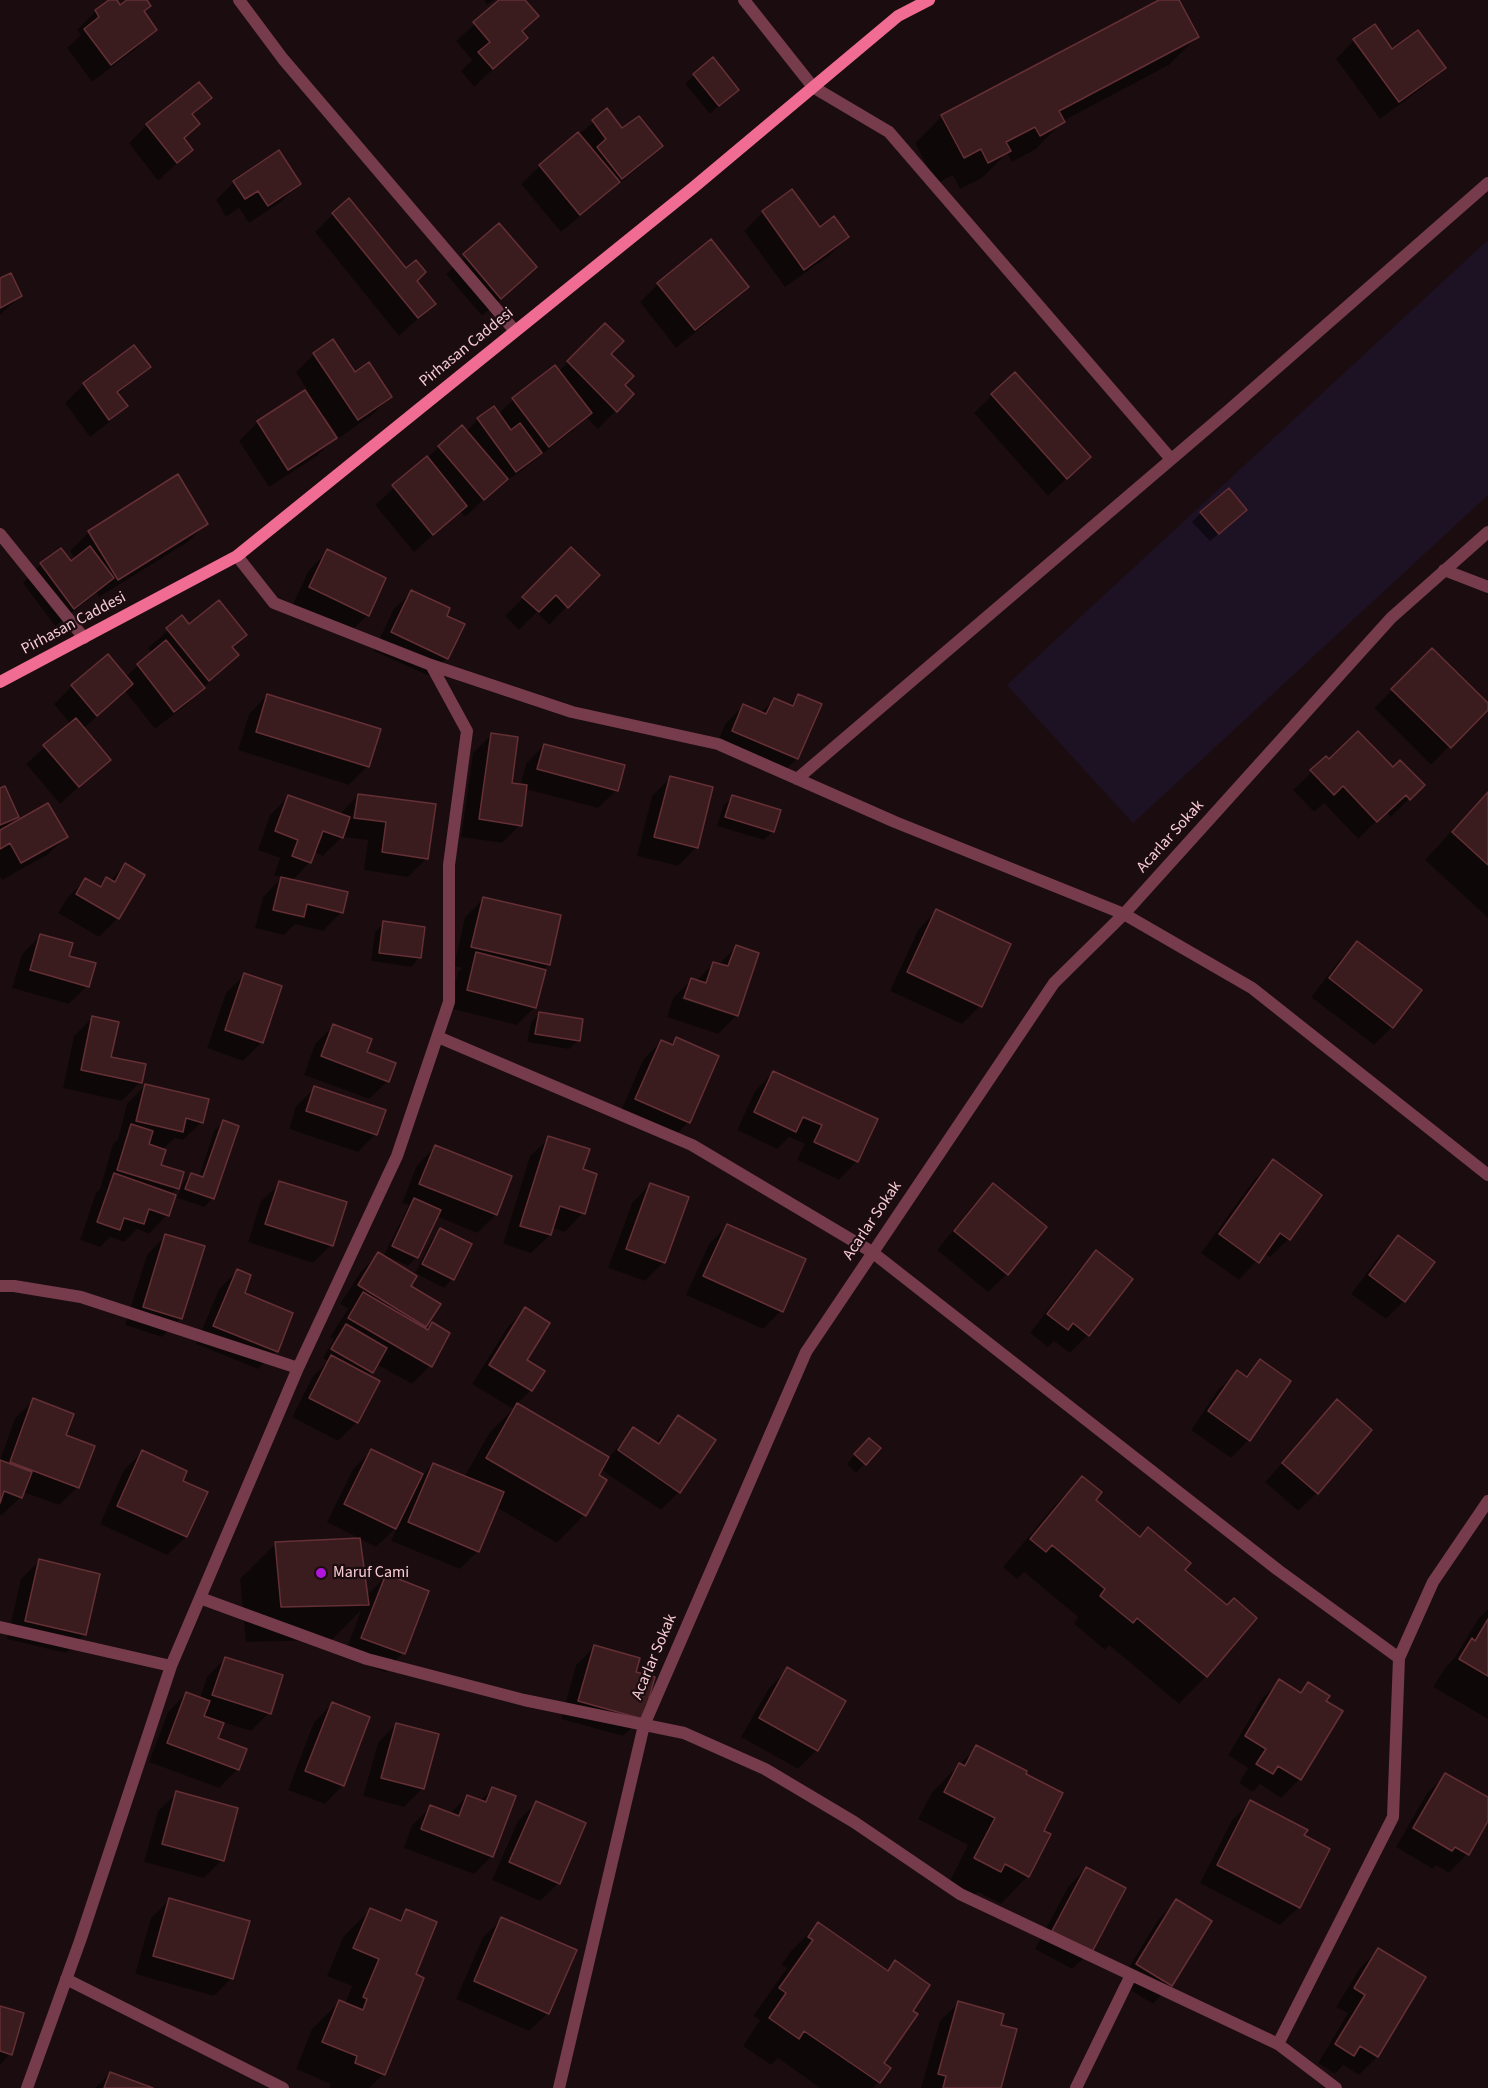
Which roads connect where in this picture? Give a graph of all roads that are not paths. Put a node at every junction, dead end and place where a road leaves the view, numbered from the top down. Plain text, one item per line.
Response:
1 (239, 0) edge
2 (744, 0) edge
3 (929, 0) edge
4 (813, 87) junction
5 (1488, 183) edge
6 (515, 331) junction
7 (1172, 459) junction
8 (1488, 532) edge
9 (0, 534) edge
10 (237, 556) junction
11 (1444, 570) junction
12 (1488, 587) edge
13 (84, 638) junction
14 (431, 665) junction
15 (0, 682) edge
16 (797, 779) junction
17 (1124, 914) junction
18 (438, 1037) junction
19 (1488, 1175) edge
20 (872, 1252) junction
21 (0, 1286) edge
22 (298, 1368) junction
23 (1488, 1501) edge
24 (200, 1598) junction
25 (0, 1627) edge
26 (1399, 1658) junction
27 (171, 1666) junction
28 (644, 1725) junction
29 (1131, 1974) junction
30 (66, 1979) junction
31 (1278, 2044) junction
32 (27, 2088) edge
33 (283, 2088) edge
34 (559, 2088) edge
35 (1076, 2088) edge
36 (1336, 2088) edge

1 - 6 street
2 - 4 street
3 - 4 street, Pirhasan Caddesi
4 - 6 street, Pirhasan Caddesi
4 - 7 street
5 - 7 street
6 - 10 street, Pirhasan Caddesi
7 - 16 street
8 - 11 street, Acarlar Sokak
9 - 13 street
10 - 13 street, Pirhasan Caddesi
10 - 14 street
11 - 12 street
11 - 17 street, Acarlar Sokak
13 - 15 street, Pirhasan Caddesi
14 - 16 street
14 - 18 street
16 - 17 street
17 - 19 street
17 - 20 street, Acarlar Sokak
18 - 20 street
18 - 22 street
20 - 26 street
20 - 28 street, Acarlar Sokak
21 - 22 street
22 - 24 street
23 - 26 street
24 - 27 street
24 - 28 street
25 - 27 street
26 - 31 street
27 - 30 street
28 - 29 street
28 - 34 street, Acarlar Sokak
29 - 31 street
29 - 35 street
30 - 32 street
30 - 33 street
31 - 36 street

